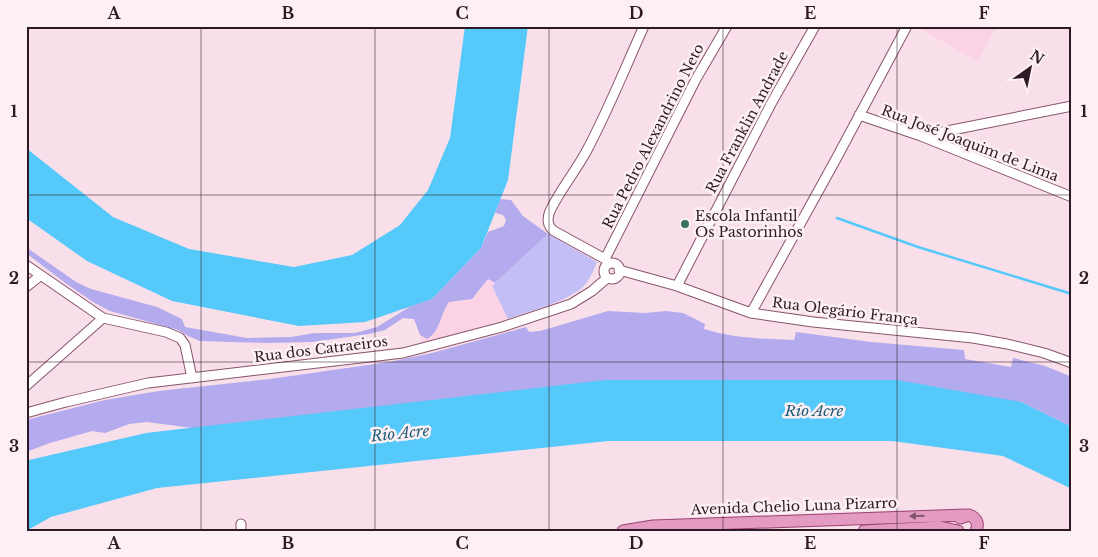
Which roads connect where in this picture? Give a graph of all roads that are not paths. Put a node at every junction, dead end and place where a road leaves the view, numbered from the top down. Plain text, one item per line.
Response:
1 (644, 26) edge
2 (727, 26) edge
3 (815, 26) edge
4 (907, 26) edge
5 (1072, 106) edge
6 (859, 115) junction
7 (921, 136) junction
8 (1071, 196) edge
9 (607, 261) junction
10 (26, 265) edge
11 (619, 270) junction
12 (40, 276) junction
13 (607, 278) junction
14 (677, 286) junction
15 (26, 288) edge
16 (752, 313) junction
17 (103, 318) junction
18 (1072, 363) edge
19 (192, 378) junction
20 (26, 386) edge
21 (26, 413) edge
22 (954, 527) edge
23 (978, 528) edge
24 (623, 531) edge
25 (864, 531) edge

1 - 9 street
2 - 9 street, Rua Pedro Alexandrino Neto
3 - 14 street, Rua Franklin Andrade
4 - 6 street
5 - 7 street
6 - 7 street, Rua José Joaquim de Lima
6 - 16 street
7 - 8 street, Rua José Joaquim de Lima
9 - 11 street
9 - 13 street
10 - 12 street
11 - 13 street
11 - 14 street, Rua Olegário França
12 - 15 street
12 - 17 street
13 - 19 street, Rua dos Catraeiros
14 - 16 street, Rua Olegário França
16 - 18 street, Rua Olegário França
17 - 19 street
17 - 20 street
19 - 21 street, Rua dos Catraeiros
22 - 23 main road
22 -> 24 main road, Avenida Chelio Luna Pizarro
22 - 25 main road, Avenida Chelio Luna Pizarro

